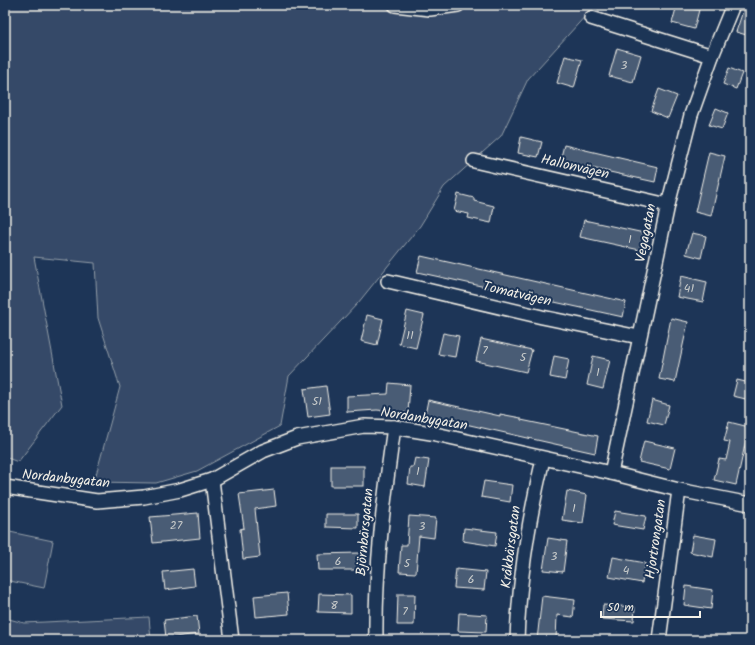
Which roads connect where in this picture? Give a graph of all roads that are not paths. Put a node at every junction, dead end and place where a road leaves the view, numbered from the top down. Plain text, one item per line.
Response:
1 (395, 5) edge
2 (458, 5) edge
3 (733, 5) edge
4 (591, 18) dead end
5 (712, 56) junction
6 (474, 161) dead end
7 (668, 205) junction
8 (388, 281) dead end
9 (639, 337) junction
10 (394, 427) junction
11 (542, 458) junction
12 (612, 472) junction
13 (212, 480) junction
14 (5, 487) edge
15 (679, 490) junction
16 (750, 504) edge
17 (232, 640) edge
18 (376, 640) edge
19 (517, 640) edge
20 (659, 640) edge

1 - 2 street
3 - 5 street, Vegagatan
4 - 5 street
5 - 7 street, Vegagatan
6 - 7 street, Hallonvägen
7 - 9 street, Vegagatan
8 - 9 street, Tomatvägen
9 - 12 street, Vegagatan
10 - 11 street, Nordanbygatan
10 - 13 street, Nordanbygatan
10 - 18 street, Björnbärsgatan
11 - 12 street, Nordanbygatan
11 - 19 street, Kråkbärsgatan
12 - 15 street, Nordanbygatan
13 - 14 street, Nordanbygatan
13 - 17 street
15 - 16 street, Nordanbygatan
15 - 20 street, Hjortrongatan

